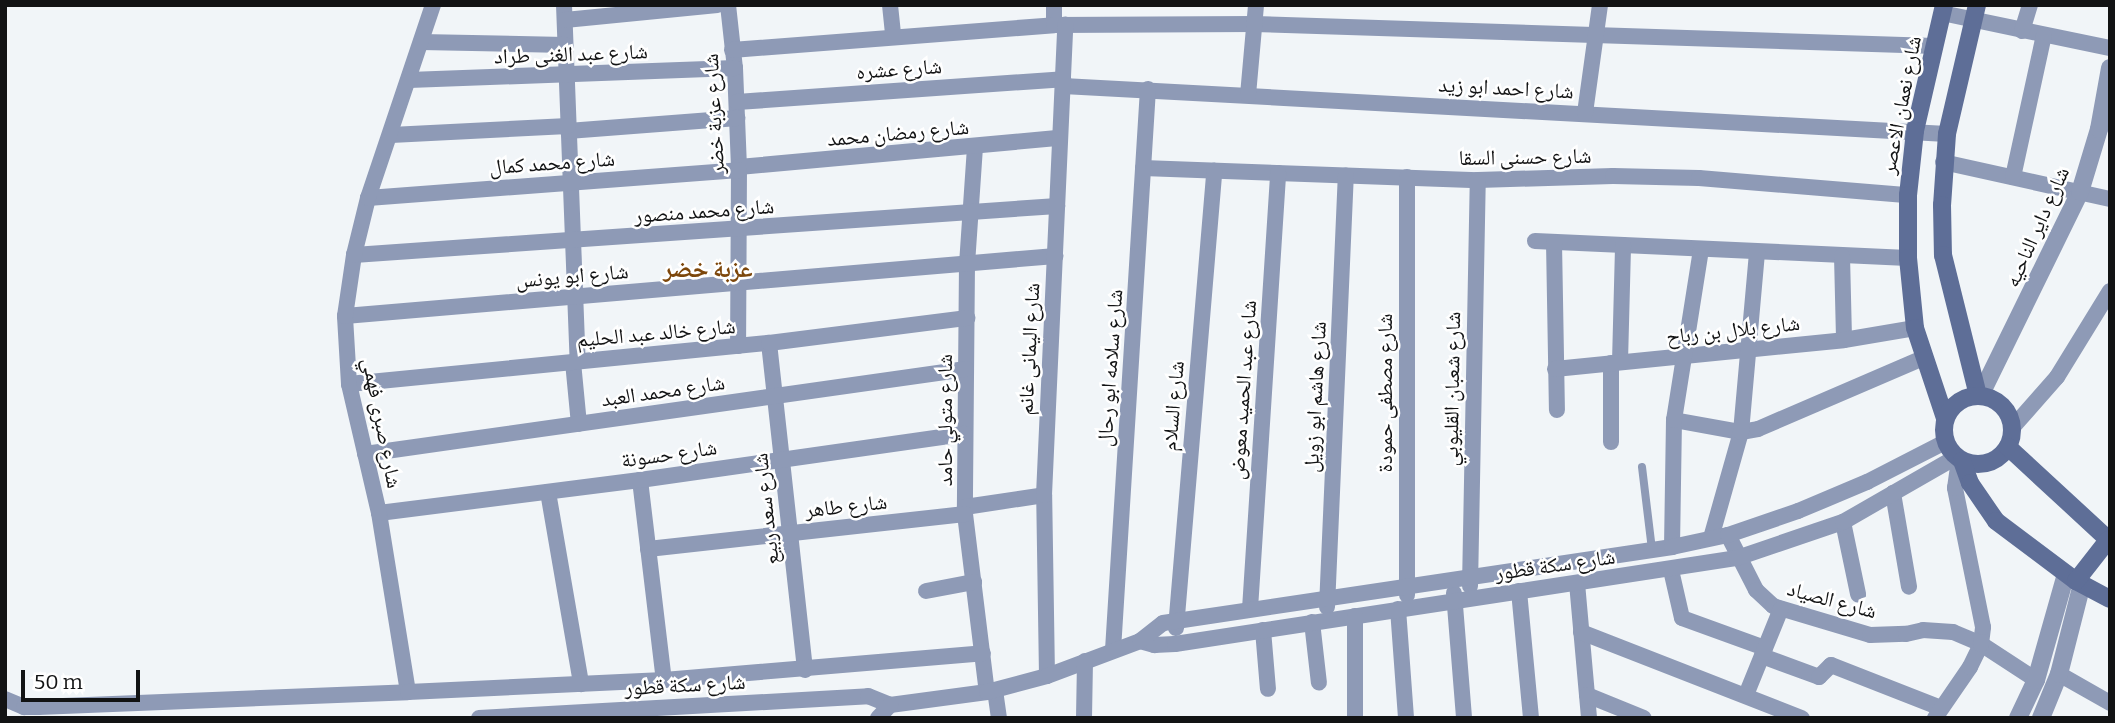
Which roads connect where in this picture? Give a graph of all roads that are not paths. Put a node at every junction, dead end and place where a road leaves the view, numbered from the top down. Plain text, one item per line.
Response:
1 (433, 5) edge
2 (717, 5) edge
3 (728, 5) edge
4 (890, 5) edge
5 (1054, 5) edge
6 (1256, 5) edge
7 (1600, 5) edge
8 (2030, 5) edge
9 (1943, 9) edge
10 (565, 13) edge
11 (1975, 13) edge
12 (1254, 24) junction
13 (1060, 25) junction
14 (2022, 31) junction
15 (2044, 35) junction
16 (893, 36) junction
17 (1596, 37) junction
18 (421, 43) junction
19 (565, 45) junction
20 (1935, 46) junction
21 (2110, 48) edge
22 (733, 50) junction
23 (735, 68) junction
24 (2110, 68) edge
25 (566, 76) junction
26 (409, 80) junction
27 (1063, 82) junction
28 (1148, 89) junction
29 (1248, 95) junction
30 (737, 102) junction
31 (1585, 113) junction
32 (738, 118) junction
33 (568, 128) junction
34 (1915, 131) junction
35 (1947, 134) junction
36 (391, 135) junction
37 (1060, 138) junction
38 (975, 147) junction
39 (1943, 162) junction
40 (739, 169) junction
41 (1143, 169) junction
42 (1214, 171) junction
43 (1278, 173) junction
44 (1346, 175) junction
45 (1407, 177) junction
46 (2013, 177) junction
47 (1478, 180) junction
48 (570, 182) junction
49 (2080, 192) junction
50 (1908, 195) junction
51 (368, 198) junction
52 (2110, 199) edge
53 (1057, 206) junction
54 (971, 212) junction
55 (739, 229) junction
56 (572, 241) junction
57 (1535, 241) dead end
58 (1554, 242) junction
59 (1623, 245) junction
60 (1701, 249) junction
61 (1756, 252) junction
62 (354, 255) junction
63 (1055, 256) junction
64 (1842, 256) junction
65 (1908, 258) junction
66 (967, 263) junction
67 (739, 283) junction
68 (2110, 292) edge
69 (573, 297) junction
70 (345, 316) junction
71 (967, 318) junction
72 (1915, 328) junction
73 (1844, 340) junction
74 (769, 343) junction
75 (738, 346) junction
76 (1747, 349) junction
77 (1684, 356) junction
78 (1923, 358) junction
79 (575, 362) junction
80 (1616, 363) junction
81 (966, 369) junction
82 (1555, 369) junction
83 (349, 384) junction
84 (1979, 396) junction
85 (775, 397) junction
86 (1556, 410) dead end
87 (1945, 418) junction
88 (1674, 420) junction
89 (579, 424) junction
90 (2012, 428) junction
91 (1741, 432) junction
92 (965, 433) junction
93 (1611, 442) dead end
94 (2008, 447) junction
95 (365, 454) junction
96 (1956, 455) junction
97 (782, 459) junction
98 (1642, 467) dead end
99 (640, 480) junction
100 (548, 492) junction
101 (1893, 493) junction
102 (1044, 495) junction
103 (965, 510) junction
104 (379, 513) junction
105 (1843, 522) junction
106 (790, 533) junction
107 (1728, 535) junction
108 (1711, 538) junction
109 (2109, 541) edge
110 (1672, 547) junction
111 (648, 549) junction
112 (1652, 550) junction
113 (1737, 558) junction
114 (1671, 570) junction
115 (1461, 579) junction
116 (2075, 580) junction
117 (974, 582) junction
118 (1577, 583) junction
119 (1406, 586) junction
120 (1909, 587) dead end
121 (926, 591) dead end
122 (1519, 591) junction
123 (1858, 594) dead end
124 (1327, 597) junction
125 (1471, 598) junction
126 (2110, 599) edge
127 (1454, 601) junction
128 (1250, 609) junction
129 (1403, 609) junction
130 (1781, 609) junction
131 (1356, 616) junction
132 (1177, 621) junction
133 (1319, 621) junction
134 (1263, 629) junction
135 (1581, 632) junction
136 (1140, 640) junction
137 (1175, 644) junction
138 (1981, 644) junction
139 (1113, 650) junction
140 (1763, 652) junction
141 (982, 653) junction
142 (1085, 661) junction
143 (804, 670) junction
144 (2059, 674) junction
145 (1047, 676) junction
146 (664, 680) junction
147 (2036, 680) junction
148 (1319, 682) dead end
149 (581, 684) junction
150 (1886, 687) junction
151 (1268, 689) dead end
152 (991, 691) junction
153 (408, 692) junction
154 (1587, 695) junction
155 (1746, 695) junction
156 (5, 699) edge
157 (1879, 702) dead end
158 (2110, 703) edge
159 (890, 705) junction
160 (1938, 713) edge
161 (479, 718) edge
162 (878, 718) edge
163 (999, 718) edge
164 (1084, 718) edge
165 (1355, 718) edge
166 (1406, 718) edge
167 (1464, 718) edge
168 (1531, 718) edge
169 (1589, 718) edge
170 (1644, 718) edge
171 (1802, 718) edge
172 (2018, 718) edge
173 (2041, 718) edge

1 - 18 street, شارع صبرى فهمي
2 - 10 street
3 - 22 street, شارع عزبة خضر
4 - 16 street
5 - 13 street, شارع اليمانى غانم
6 - 12 street
7 - 17 street
8 - 14 street
9 - 11 street
9 - 20 main road, شارع نعمان الاعصر
10 - 19 street
11 - 14 street
11 - 35 main road
12 - 13 street
12 - 17 street
12 - 29 street
13 - 16 street
13 - 27 street, شارع اليمانى غانم
14 - 15 street
15 - 21 street
15 - 46 street
16 - 22 street
17 - 20 street
17 - 31 street
18 - 19 street
18 - 26 street, شارع صبرى فهمي
19 - 25 street
20 - 34 main road, شارع نعمان الاعصر
22 - 23 street, شارع عزبة خضر
23 - 25 street, شارع عبد الغنى طراد
23 - 30 street, شارع عزبة خضر
24 - 49 street, شارع داير الناحيه
25 - 26 street, شارع عبد الغنى طراد
25 - 33 street
26 - 36 street, شارع صبرى فهمي
27 - 28 street, شارع احمد ابو زيد
27 - 30 street, شارع عشره
27 - 37 street, شارع اليمانى غانم
28 - 29 street, شارع احمد ابو زيد
28 - 41 street, شارع سلامه ابو رحال
29 - 31 street, شارع احمد ابو زيد
30 - 32 street, شارع عزبة خضر
31 - 34 street, شارع احمد ابو زيد
32 - 33 street
32 - 40 street, شارع عزبة خضر
33 - 36 street
33 - 48 street
34 - 35 street, شارع احمد ابو زيد
34 - 50 main road, شارع نعمان الاعصر
35 - 39 main road
36 - 51 street, شارع صبرى فهمي
37 - 38 street, شارع رمضان محمد
37 - 53 street, شارع اليمانى غانم
38 - 40 street, شارع رمضان محمد
38 - 54 street, شارع متولي حامد
39 - 46 street
39 - 84 main road
40 - 48 street, شارع محمد كمال
40 - 55 street, شارع عزبة خضر
41 - 42 street, شارع حسنى السقا
41 - 139 street, شارع سلامه ابو رحال
42 - 43 street, شارع حسنى السقا
42 - 132 street, شارع السلام
43 - 44 street, شارع حسنى السقا
43 - 128 street, شارع عبد الحميد معوض
44 - 45 street, شارع حسنى السقا
44 - 124 street, شارع هاشم ابو زويل
45 - 47 street, شارع حسنى السقا
45 - 119 street, شارع مصطفى حمودة
46 - 49 street
47 - 50 street, شارع حسنى السقا
47 - 115 street, شارع شعبان القليوبي
48 - 51 street, شارع محمد كمال
48 - 56 street
49 - 52 street
49 - 84 street, شارع داير الناحيه
50 - 65 main road, شارع نعمان الاعصر
51 - 62 street, شارع صبرى فهمي
53 - 54 street, شارع محمد منصور
53 - 63 street, شارع اليمانى غانم
54 - 55 street, شارع محمد منصور
54 - 66 street, شارع متولي حامد
55 - 56 street, شارع محمد منصور
55 - 67 street, شارع عزبة خضر
56 - 62 street, شارع محمد منصور
56 - 69 street
57 - 58 street
58 - 59 street
58 - 82 street
59 - 60 street
59 - 80 street
60 - 61 street
60 - 77 street
61 - 64 street
61 - 76 street
62 - 70 street, شارع صبرى فهمي
63 - 66 street, شارع ابو يونس
63 - 102 street, شارع اليمانى غانم
64 - 65 street
64 - 73 street
65 - 72 main road, شارع نعمان الاعصر
66 - 67 street, شارع ابو يونس
66 - 71 street, شارع متولي حامد
67 - 69 street, شارع ابو يونس
67 - 75 street, شارع عزبة خضر
68 - 90 street
69 - 70 street, شارع ابو يونس
69 - 79 street
70 - 83 street, شارع صبرى فهمي
71 - 74 street, شارع خالد عبد الحليم
71 - 81 street, شارع متولي حامد
72 - 73 street, شارع بلال بن رباح
72 - 78 main road, شارع نعمان الاعصر
73 - 76 street, شارع بلال بن رباح
74 - 75 street, شارع خالد عبد الحليم
74 - 85 street, شارع سعد ربيع
75 - 79 street, شارع خالد عبد الحليم
76 - 77 street, شارع بلال بن رباح
76 - 91 street
77 - 80 street, شارع بلال بن رباح
77 - 88 street
78 - 87 main road, شارع نعمان الاعصر
78 - 91 street
79 - 83 street, شارع خالد عبد الحليم
79 - 89 street
80 - 82 street, شارع بلال بن رباح
80 - 93 street
81 - 85 street, شارع محمد العبد
81 - 92 street, شارع متولي حامد
82 - 86 street
83 - 95 street, شارع صبرى فهمي
84 - 87 main road
84 - 90 main road
85 - 89 street, شارع محمد العبد
85 - 97 street, شارع سعد ربيع
87 - 96 main road
88 - 91 street
88 - 110 street
89 - 95 street, شارع محمد العبد
90 - 94 main road
91 - 108 street
92 - 97 street, شارع حسونة
92 - 103 street, شارع متولي حامد
94 - 96 main road
94 - 109 main road
95 - 104 street, شارع صبرى فهمي
96 - 101 street, شارع سكة قطور
96 - 107 street, شارع سكة قطور
96 - 116 main road
96 - 138 street
97 - 99 street, شارع حسونة
97 - 106 street, شارع سعد ربيع
98 - 112 lane
99 - 100 street, شارع حسونة
99 - 111 street
100 - 104 street, شارع حسونة
100 - 149 street
101 - 105 street, شارع سكة قطور
101 - 120 street
102 - 103 street, شارع طاهر
102 - 145 street, شارع اليمانى غانم
103 - 106 street, شارع طاهر
103 - 117 street, شارع متولي حامد
104 - 153 street, شارع صبرى فهمي
105 - 113 street, شارع سكة قطور
105 - 123 street
106 - 111 street, شارع طاهر
106 - 143 street, شارع سعد ربيع
107 - 108 street, شارع سكة قطور
107 - 113 street, شارع الصياد
108 - 110 street, شارع سكة قطور
109 - 116 main road
110 - 112 street, شارع سكة قطور
111 - 146 street
112 - 115 street, شارع سكة قطور
113 - 114 street, شارع سكة قطور
113 - 130 street, شارع الصياد
114 - 118 street, شارع سكة قطور
114 - 140 street
115 - 119 street, شارع سكة قطور
115 - 125 street, شارع شعبان القليوبي
115 - 127 street
116 - 126 main road
116 - 144 street
116 - 147 street
117 - 121 street
117 - 141 street, شارع متولي حامد
118 - 122 street, شارع سكة قطور
118 - 135 street
119 - 124 street, شارع سكة قطور
119 - 129 street, شارع مصطفى حمودة
122 - 125 street, شارع سكة قطور
122 - 168 street
124 - 128 street, شارع سكة قطور
124 - 133 street, شارع هاشم ابو زويل
125 - 127 street, شارع سكة قطور
127 - 129 street, شارع سكة قطور
127 - 167 street
128 - 132 street, شارع سكة قطور
129 - 131 street, شارع سكة قطور
129 - 166 street, شارع مصطفى حمودة
130 - 138 street, شارع الصياد
130 - 140 street
131 - 133 street, شارع سكة قطور
131 - 165 street
132 - 136 street, شارع سكة قطور
132 - 137 street, شارع السلام
133 - 134 street, شارع سكة قطور
133 - 148 street, شارع هاشم ابو زويل
134 - 137 street, شارع سكة قطور
134 - 151 street
135 - 154 street
135 - 155 street
136 - 137 street, شارع سكة قطور
136 - 139 street, شارع سكة قطور
138 - 147 street, شارع الصياد
138 - 160 street
139 - 142 street, شارع سكة قطور
140 - 150 street
140 - 155 street
141 - 143 street
141 - 152 street, شارع متولي حامد
142 - 145 street, شارع سكة قطور
142 - 164 street
143 - 146 street
144 - 158 street
144 - 173 street
145 - 152 street, شارع سكة قطور
146 - 149 street
147 - 172 street
149 - 153 street
150 - 157 street
150 - 160 street
152 - 159 street, شارع سكة قطور
152 - 163 street, شارع متولي حامد
153 - 156 street
154 - 169 street
154 - 170 street
155 - 171 street
159 - 161 street, شارع سكة قطور
159 - 162 street

